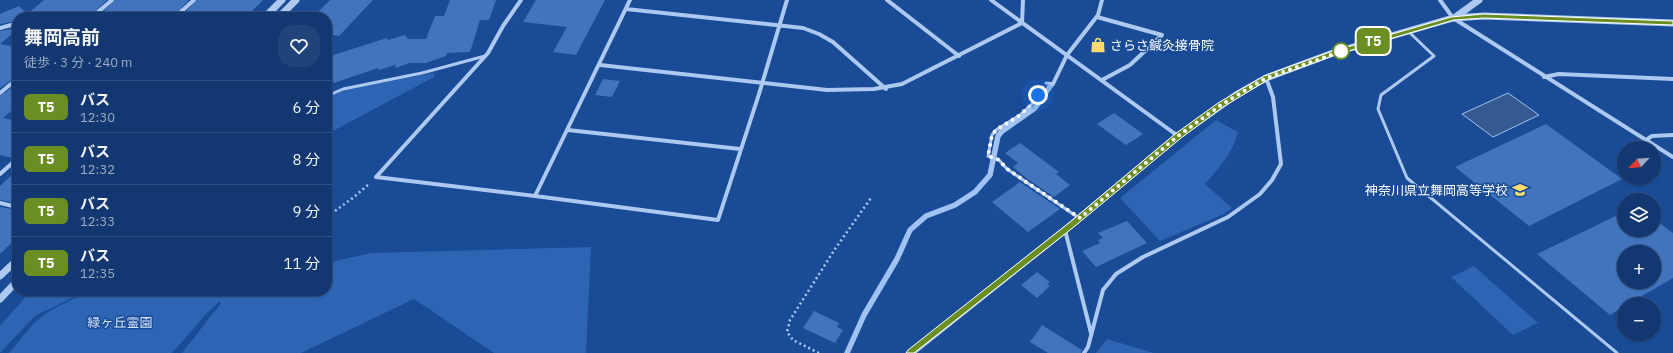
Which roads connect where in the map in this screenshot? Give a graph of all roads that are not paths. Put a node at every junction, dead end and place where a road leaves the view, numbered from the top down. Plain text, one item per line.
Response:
1 (112, 0) edge
2 (194, 0) edge
3 (282, 0) edge
4 (296, 0) edge
5 (521, 0) edge
6 (630, 0) edge
7 (787, 0) edge
8 (887, 0) edge
9 (991, 0) edge
10 (1023, 0) edge
11 (1102, 0) edge
12 (1440, 0) edge
13 (1479, 0) edge
14 (626, 9) junction
15 (98, 12) edge
16 (181, 12) edge
17 (270, 12) edge
18 (284, 12) edge
19 (1097, 18) junction
20 (1453, 18) junction
21 (1022, 23) junction
22 (1673, 23) edge
23 (12, 25) edge
24 (780, 25) junction
25 (0, 28) edge
26 (1408, 31) junction
27 (1068, 55) junction
28 (485, 56) junction
29 (959, 56) junction
30 (600, 65) junction
31 (1544, 77) junction
32 (1266, 78) junction
33 (1673, 78) edge
34 (1102, 80) junction
35 (763, 82) junction
36 (12, 83) edge
37 (1046, 83) dead end
38 (1053, 84) joint
39 (1043, 87) dead end
40 (886, 89) junction
41 (0, 93) edge
42 (332, 94) edge
43 (568, 130) junction
44 (1673, 135) edge
45 (1178, 136) junction
46 (1646, 140) junction
47 (740, 149) junction
48 (1673, 157) edge
49 (12, 163) edge
50 (0, 174) edge
51 (535, 196) junction
52 (0, 203) edge
53 (12, 206) edge
54 (1080, 218) junction
55 (1065, 230) junction
56 (12, 265) edge
57 (0, 276) edge
58 (12, 286) edge
59 (0, 299) edge
60 (1092, 334) junction
61 (911, 353) edge
62 (1084, 353) edge
63 (1617, 353) edge

1 - 15 street
2 - 16 street
3 - 17 street
4 - 18 street
5 - 28 street
6 - 14 street
7 - 24 street
8 - 29 street
9 - 21 street
10 - 21 street
11 - 19 street
12 - 20 street
13 - 20 street
14 - 24 street
14 - 30 street
19 - 27 street
19 - 34 street
20 - 22 street
20 - 26 street
20 - 31 street
21 - 27 street
21 - 29 street
23 - 25 street
24 - 35 street
24 - 40 street
26 - 32 street
26 - 63 lane
27 - 34 street
27 - 38 street
28 - 42 lane
28 - 51 street
29 - 40 street
30 - 35 street
30 - 43 street
31 - 33 street
31 - 46 street
32 - 45 street
32 - 60 street
34 - 45 street
35 - 40 street
35 - 47 street
36 - 41 street
37 - 38 lane
39 - 54 lane
43 - 47 street
43 - 51 street
44 - 46 street
45 - 54 street
46 - 48 street
47 - 51 street
49 - 50 street
52 - 53 street
54 - 55 street
55 - 60 street
55 - 61 street
56 - 57 street
58 - 59 street
60 - 62 street

